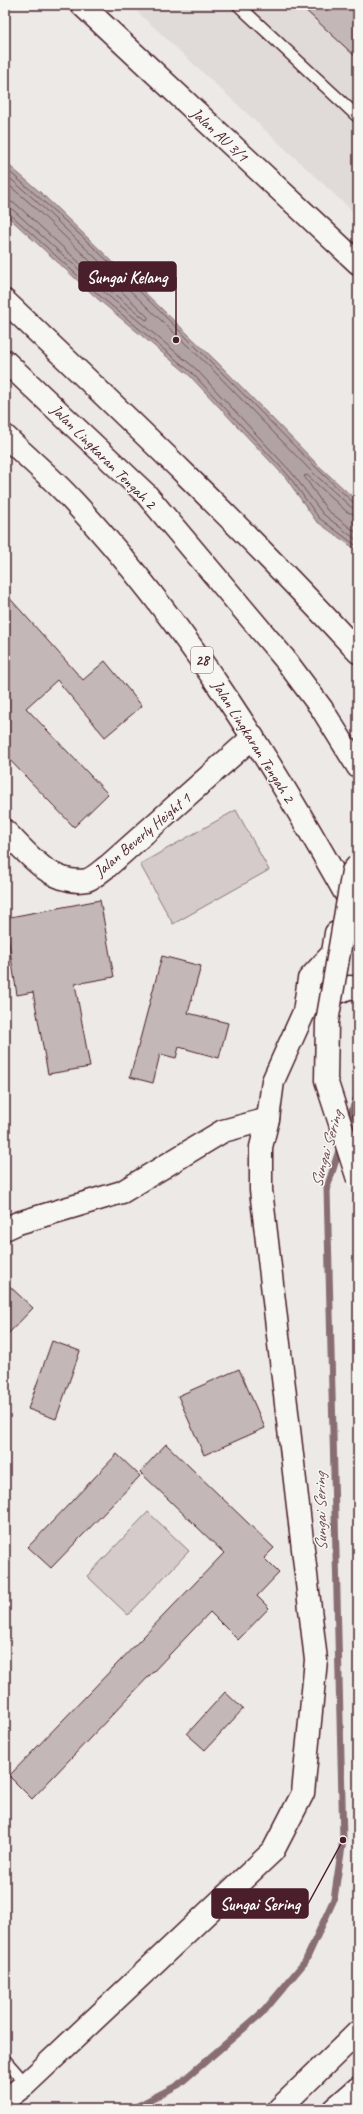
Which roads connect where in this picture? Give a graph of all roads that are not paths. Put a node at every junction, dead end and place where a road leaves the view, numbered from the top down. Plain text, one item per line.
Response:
1 (82, 5) edge
2 (238, 5) edge
3 (358, 117) edge
4 (358, 263) edge
5 (5, 301) edge
6 (5, 361) edge
7 (5, 436) edge
8 (358, 652) edge
9 (253, 737) junction
10 (358, 766) edge
11 (6, 834) edge
12 (358, 866) edge
13 (338, 880) junction
14 (358, 916) edge
15 (358, 989) edge
16 (304, 1012) junction
17 (268, 1119) junction
18 (358, 1179) edge
19 (5, 1230) edge
20 (358, 2032) edge
21 (5, 2060) edge
22 (26, 2084) junction
23 (358, 2088) edge
24 (5, 2100) edge
25 (279, 2109) edge
26 (334, 2109) edge

1 - 4 main road, Jalan AU 3/1
2 - 3 lane
5 - 8 main road
6 - 10 main road, Jalan Lingkaran Tengah 2
7 - 9 main road, Jalan Lingkaran Tengah 2 / 28
9 - 11 main road, Jalan Beverly Height 1
9 - 13 main road, Jalan Lingkaran Tengah 2 / 28
12 - 18 main road, bridge
13 - 14 main road, Jalan Lingkaran Tengah 2 / 28
13 - 16 main road
15 - 16 main road
16 - 17 main road
17 - 19 main road
17 - 22 main road
20 - 25 main road
21 - 22 lane
22 - 24 main road
23 - 26 main road

